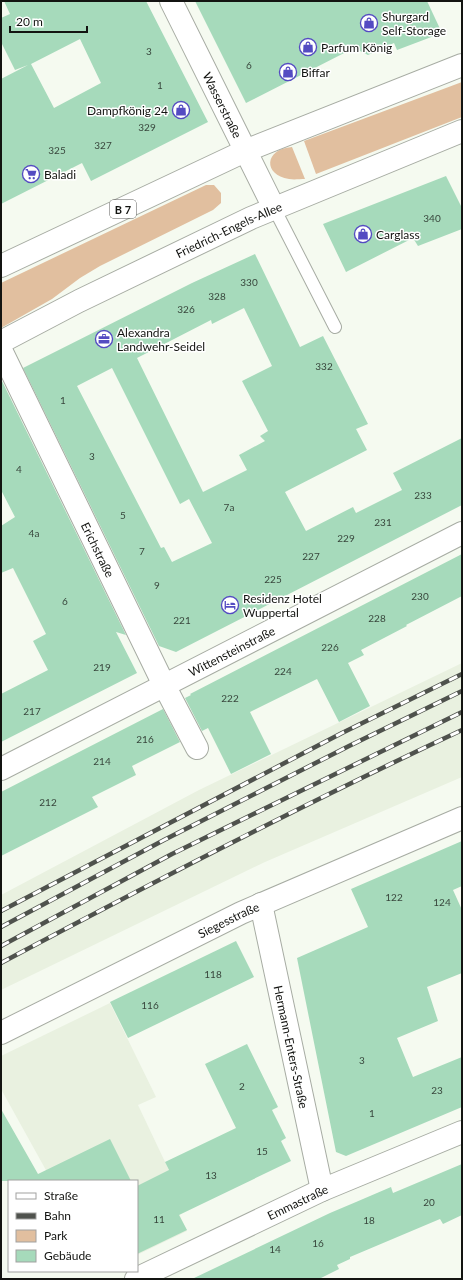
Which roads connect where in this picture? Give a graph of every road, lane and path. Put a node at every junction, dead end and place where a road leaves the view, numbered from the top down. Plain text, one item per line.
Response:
1 (171, 1) edge
2 (462, 65) edge
3 (462, 131) edge
4 (245, 151) junction
5 (274, 208) junction
6 (1, 266) edge
7 (335, 327) dead end
8 (1, 342) edge
9 (1, 350) edge
10 (462, 533) edge
11 (164, 685) junction
12 (197, 748) dead end
13 (1, 769) edge
14 (462, 818) edge
15 (261, 904) junction
16 (1, 1033) edge
17 (462, 1132) edge
18 (322, 1190) junction
19 (136, 1279) edge

1 - 4 street, Wasserstraße
2 - 4 street, B 7
3 - 5 street, Friedrich-Engels-Allee
4 - 5 street, Wasserstraße
4 - 6 street, B 7
5 - 7 lane
5 - 8 street, Friedrich-Engels-Allee
9 - 11 street, Erichstraße
10 - 11 street, Wittensteinstraße
11 - 12 street, Erichstraße
11 - 13 street, Wittensteinstraße
14 - 15 street, Siegesstraße
15 - 16 street, Siegesstraße
15 - 18 street, Hermann-Enters-Straße
17 - 18 street, Emmastraße
18 - 19 street, Emmastraße

